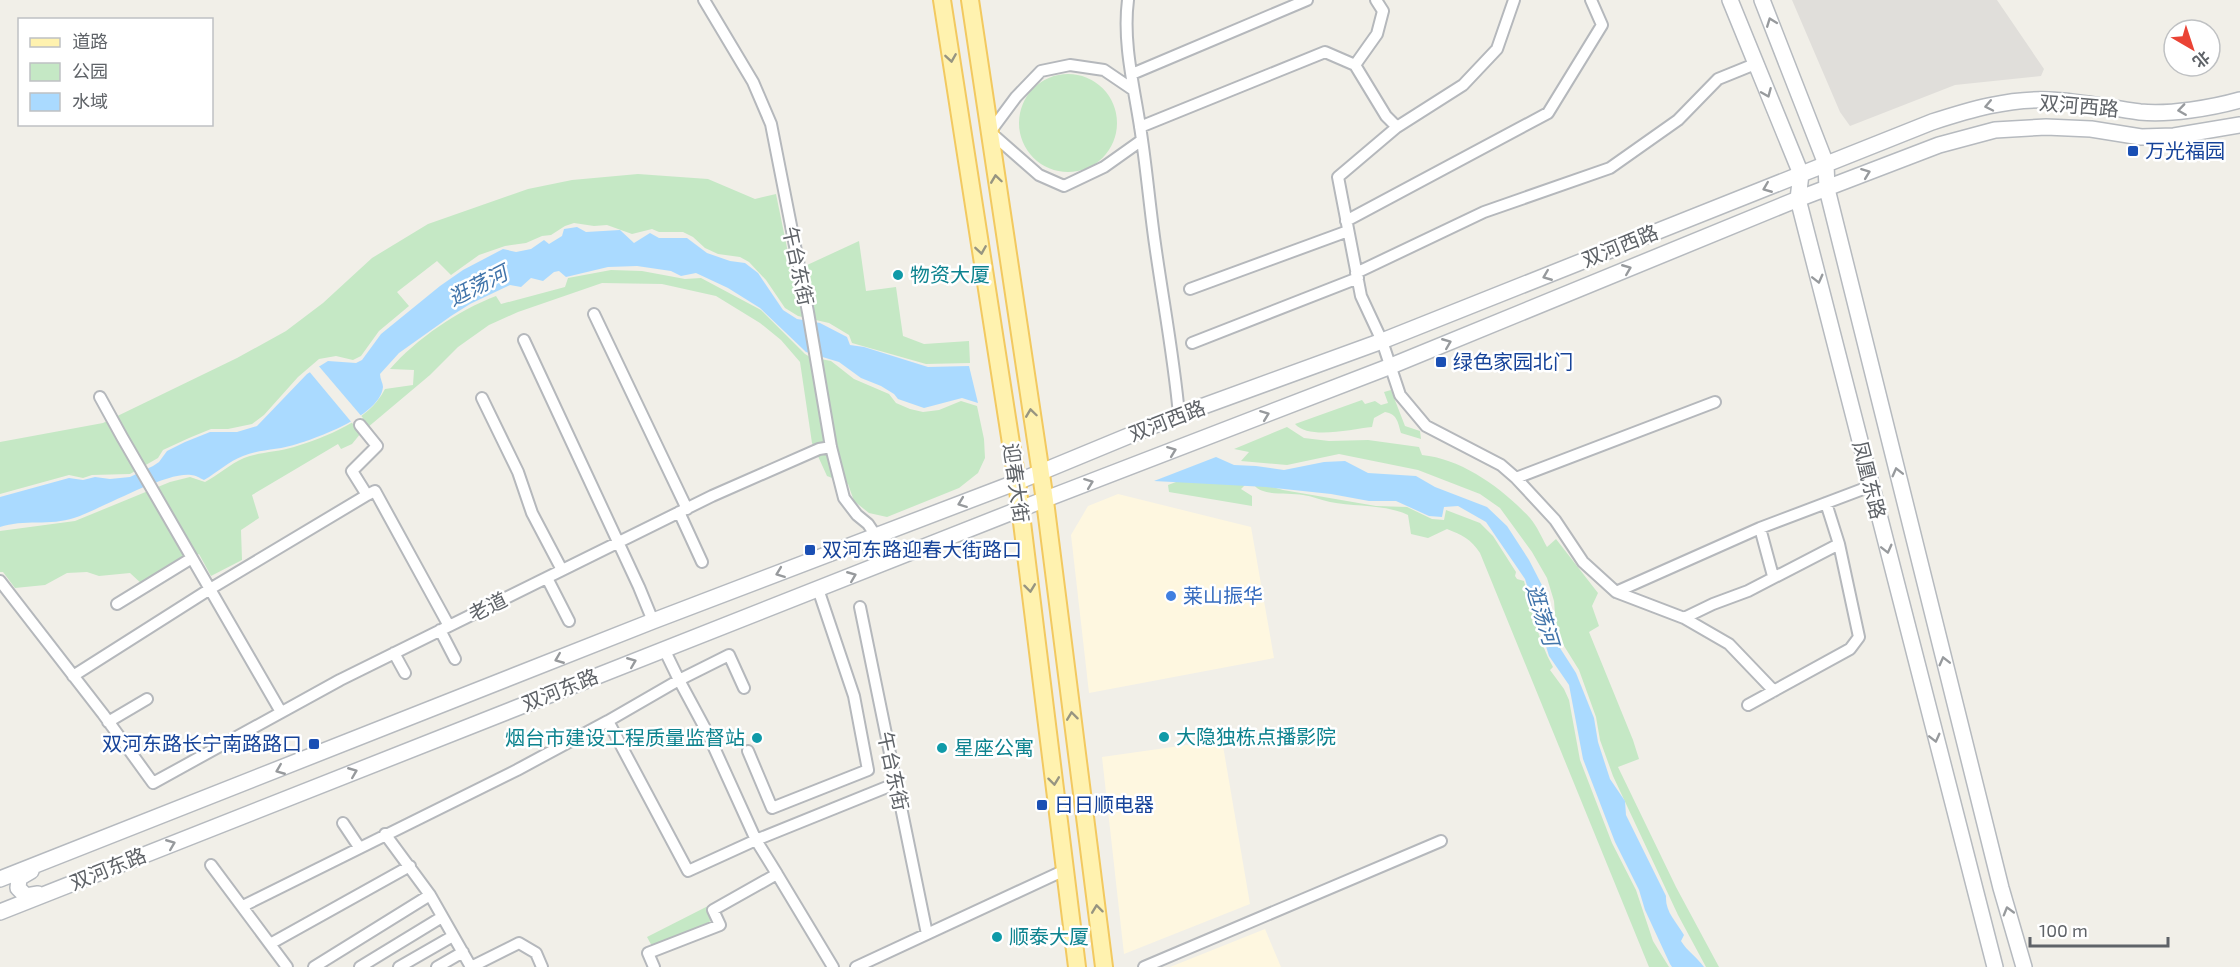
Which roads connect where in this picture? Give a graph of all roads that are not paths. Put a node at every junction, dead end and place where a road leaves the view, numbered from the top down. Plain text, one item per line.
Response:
1 (704, 0) edge
2 (942, 0) edge
3 (970, 0) edge
4 (1128, 0) edge
5 (1307, 0) edge
6 (1376, 0) edge
7 (1514, 0) edge
8 (1591, 0) edge
9 (1730, 0) edge
10 (1762, 0) edge
11 (1755, 64) junction
12 (1355, 65) junction
13 (1132, 74) junction
14 (1132, 89) junction
15 (2240, 100) edge
16 (2240, 125) edge
17 (1140, 127) junction
18 (1397, 128) junction
19 (990, 132) junction
20 (1142, 140) junction
21 (1826, 164) junction
22 (1801, 174) junction
23 (1827, 189) junction
24 (1798, 199) junction
25 (1347, 226) junction
26 (1357, 275) junction
27 (1190, 289) dead end
28 (594, 314) dead end
29 (524, 340) dead end
30 (1382, 341) junction
31 (1192, 343) dead end
32 (1391, 366) junction
33 (100, 397) dead end
34 (482, 398) dead end
35 (1715, 402) dead end
36 (1179, 415) junction
37 (360, 425) dead end
38 (831, 447) junction
39 (1040, 471) junction
40 (1516, 478) junction
41 (1017, 482) junction
42 (1871, 486) junction
43 (367, 495) junction
44 (1045, 501) junction
45 (1826, 503) junction
46 (1020, 509) junction
47 (683, 511) junction
48 (1760, 528) junction
49 (876, 536) junction
50 (617, 543) junction
51 (1839, 544) junction
52 (192, 558) junction
53 (702, 562) dead end
54 (562, 570) junction
55 (1773, 576) junction
56 (547, 578) junction
57 (0, 581) edge
58 (210, 589) junction
59 (818, 589) junction
60 (1616, 592) junction
61 (117, 604) dead end
62 (860, 607) dead end
63 (1684, 618) junction
64 (569, 621) dead end
65 (653, 621) junction
66 (445, 628) junction
67 (664, 649) junction
68 (394, 653) junction
69 (455, 659) dead end
70 (405, 673) dead end
71 (73, 676) junction
72 (679, 680) junction
73 (744, 688) dead end
74 (1774, 692) junction
75 (147, 699) dead end
76 (1748, 705) dead end
77 (281, 712) junction
78 (608, 721) junction
79 (108, 722) junction
80 (748, 751) dead end
81 (887, 787) dead end
82 (343, 823) dead end
83 (385, 834) junction
84 (756, 840) junction
85 (1441, 841) dead end
86 (359, 847) junction
87 (50, 861) junction
88 (211, 865) dead end
89 (410, 866) junction
90 (1065, 870) junction
91 (777, 874) junction
92 (0, 879) edge
93 (60, 888) junction
94 (430, 895) junction
95 (243, 906) junction
96 (0, 912) edge
97 (442, 917) junction
98 (927, 934) junction
99 (453, 936) junction
100 (270, 944) junction
101 (462, 952) junction
102 (287, 967) edge
103 (314, 967) edge
104 (360, 967) edge
105 (399, 967) edge
106 (437, 967) edge
107 (471, 967) edge
108 (542, 967) edge
109 (654, 967) edge
110 (833, 967) edge
111 (856, 967) edge
112 (1077, 967) edge
113 (1104, 967) edge
114 (1144, 967) edge
115 (1995, 967) edge
116 (2024, 967) edge

1 - 38 street, 午台东街
2 -> 41 main road, 迎春大街
3 - 19 main road, 迎春大街
4 - 13 street
5 - 13 street
6 - 12 street
7 - 18 street
8 - 25 street
9 - 11 street, 凤凰东路
21 -> 10 street, 凤凰东路
11 -> 22 street, 凤凰东路
11 - 26 street
12 - 17 street
12 - 18 street
13 - 14 street
14 - 17 street
14 - 19 street
15 -> 21 street, 双河西路
23 -> 16 street, 双河西路
17 - 20 street
18 - 25 street
19 - 20 street
39 -> 19 main road, 迎春大街
20 - 36 street
21 - 22 street, 双河西路
21 - 23 street, 凤凰东路
22 - 24 street, 凤凰东路
22 -> 30 street, 双河西路
23 - 24 street, 双河西路
116 -> 23 street, 凤凰东路
32 -> 24 street, 双河西路
24 -> 42 street, 凤凰东路
25 - 26 street
25 - 27 street
26 - 30 street
26 - 31 street
28 - 47 street
29 - 50 street
30 - 32 street
30 - 36 street, 双河西路
32 - 40 street
44 -> 32 street, 双河西路
33 - 52 street
34 - 54 street
35 - 40 street
36 - 39 street, 双河西路
37 - 43 street
38 - 47 street, 老道
38 - 49 street, 午台东街
39 - 41 street, 双河西路
39 - 44 main road, 迎春大街
40 - 60 street
41 - 46 main road, 迎春大街
41 -> 49 street, 双河东路
42 - 45 street
42 -> 115 street, 凤凰东路
43 - 58 street
43 - 66 street
44 - 46 street, 双河西路
113 -> 44 main road, 迎春大街
45 - 48 street
45 - 51 street
59 -> 46 street, 双河东路
46 -> 90 main road, 迎春大街
47 - 50 street, 老道
47 - 53 street
48 - 55 street
48 - 60 street
49 -> 65 street, 双河东路
50 - 54 street, 老道
50 - 65 street
51 - 55 street
51 - 74 street
52 - 58 street
52 - 61 street
54 - 56 street, 老道
55 - 63 street
56 - 64 street
56 - 66 street, 老道
57 - 71 street
58 - 71 street
58 - 77 street
59 - 67 street, 双河东路
59 - 80 street
60 - 63 street
62 - 98 street, 午台东街
63 - 74 street
65 -> 87 street, 双河东路
66 - 68 street, 老道
66 - 69 street
67 - 72 street
93 -> 67 street, 双河东路
68 - 70 street
68 - 77 street, 老道
71 - 79 street
72 - 73 street
72 - 78 street
72 - 84 street
74 - 76 street
75 - 79 street
77 - 79 street, 老道
78 - 83 street
78 - 84 street
81 - 84 street
82 - 86 street
83 - 86 street
83 - 89 street
84 - 91 street
85 - 114 street
86 - 95 street
87 - 92 street, 双河东路
87 - 93 street
88 - 95 street
89 - 94 street
89 - 100 street
90 - 98 street
90 - 112 main road, 迎春大街
91 - 109 street
91 - 110 street
93 - 96 street, 双河东路
94 - 97 street
94 - 103 street
95 - 100 street
97 - 99 street
97 - 104 street
98 - 111 street
99 - 101 street
99 - 105 street
100 - 102 street
101 - 106 street
101 - 107 street
107 - 108 street

